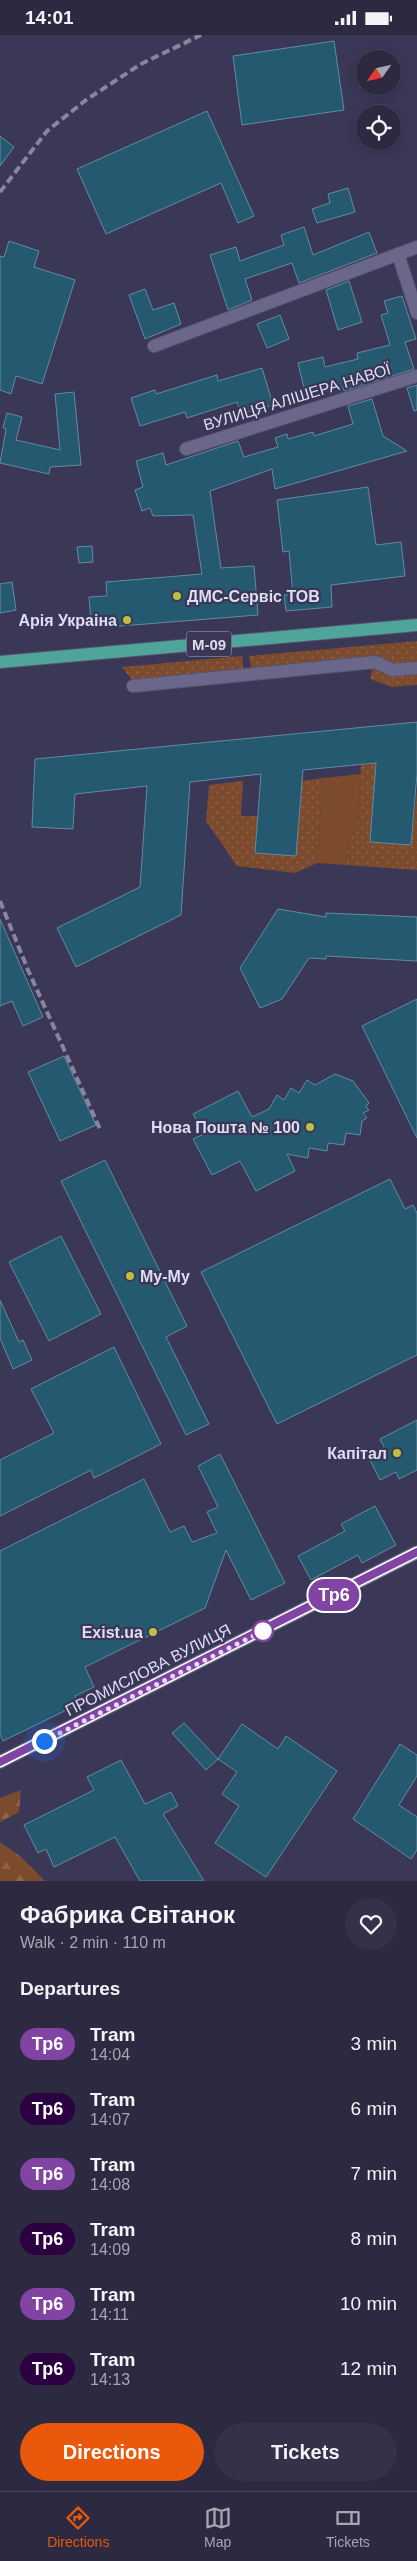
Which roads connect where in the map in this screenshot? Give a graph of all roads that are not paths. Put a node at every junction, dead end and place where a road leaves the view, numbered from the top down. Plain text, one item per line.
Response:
1 (417, 247) edge
2 (398, 254) junction
3 (417, 313) edge
4 (154, 346) dead end
5 (417, 376) edge
6 (186, 449) dead end
7 (417, 625) edge
8 (0, 662) edge
9 (417, 667) edge
10 (133, 686) dead end
11 (417, 1552) edge
12 (0, 1762) edge

1 - 2 street
2 - 3 street
2 - 4 street
5 - 6 street, ВУЛИЦЯ АЛІШЕРА НАВОЇ
7 - 8 main road, М-09
9 - 10 street
11 - 12 main road, ПРОМИСЛОВА ВУЛИЦЯ

